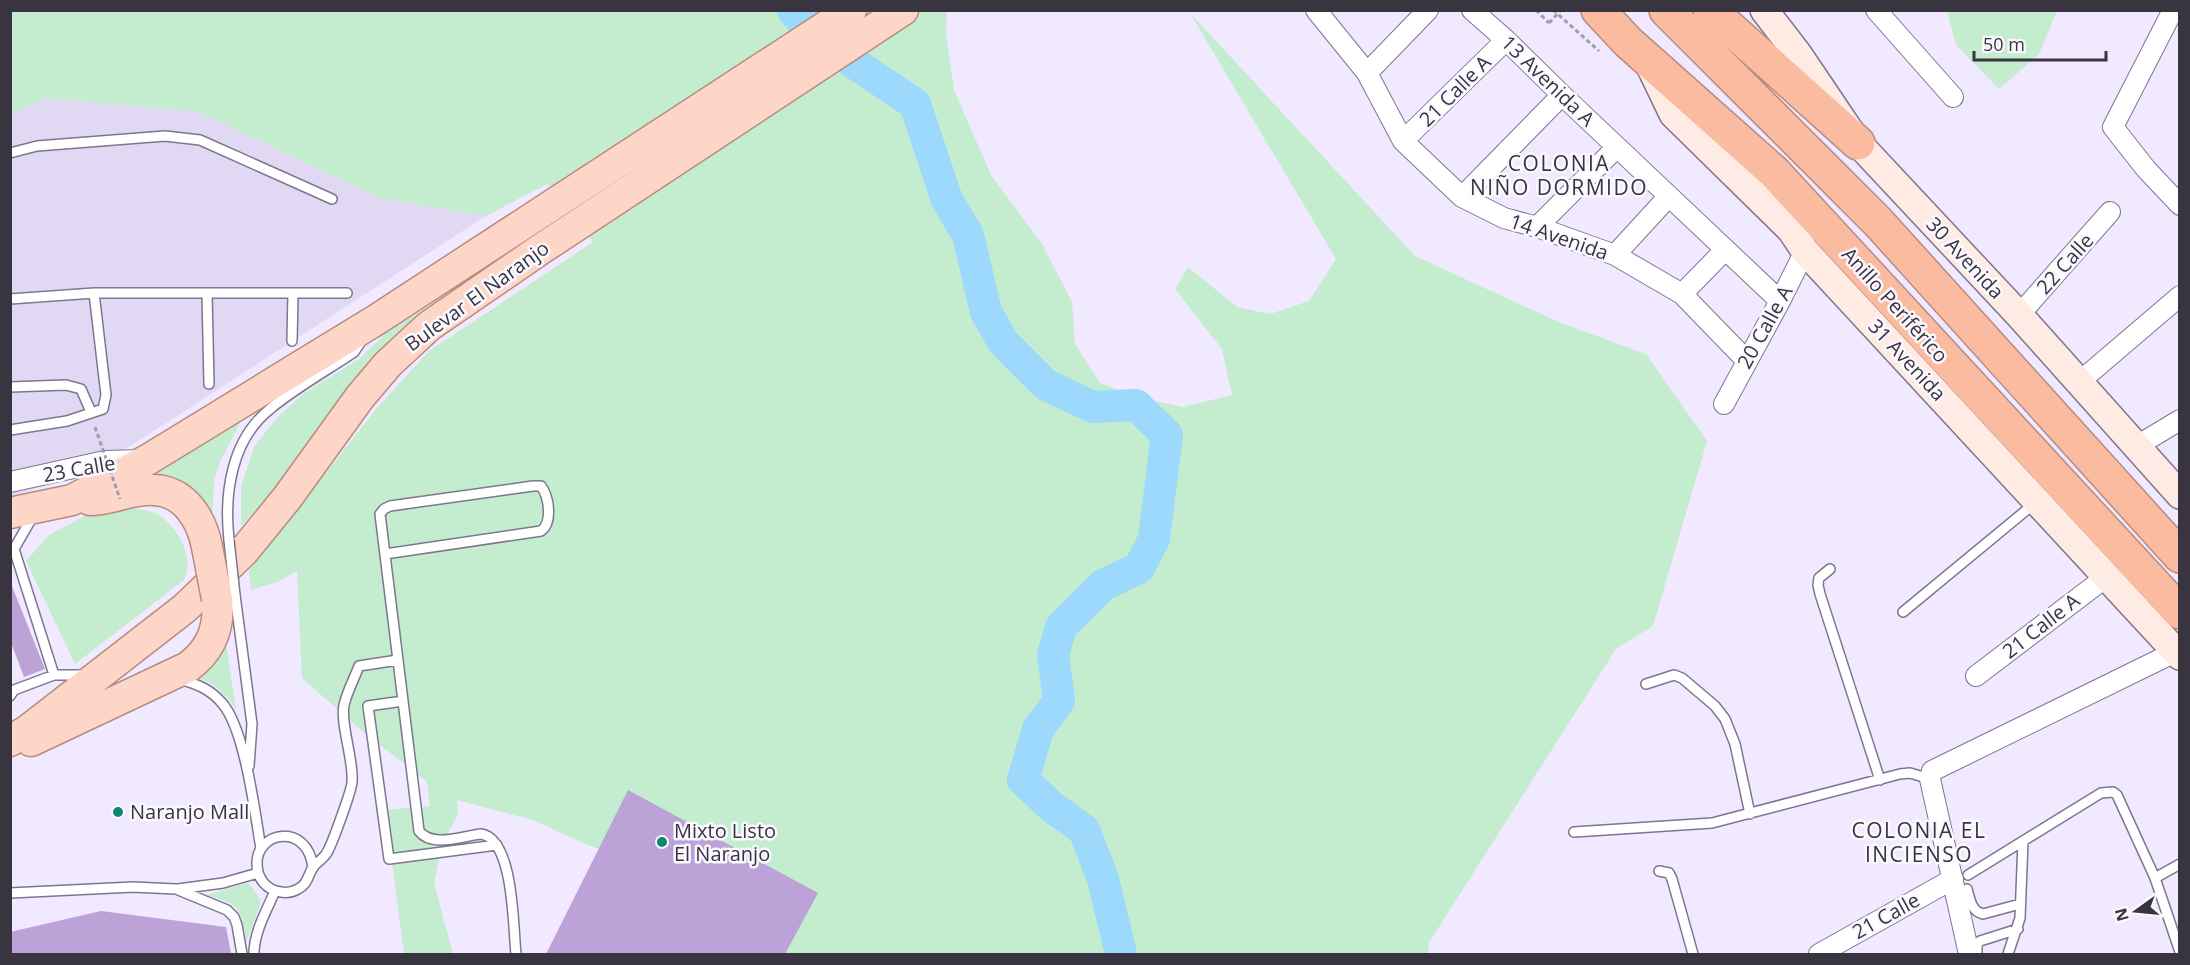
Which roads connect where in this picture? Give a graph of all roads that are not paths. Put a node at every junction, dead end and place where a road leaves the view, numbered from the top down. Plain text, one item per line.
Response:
1 (851, 10) edge
2 (903, 10) edge
3 (1428, 10) edge
4 (1472, 10) edge
5 (1598, 10) edge
6 (1666, 10) edge
7 (1710, 10) edge
8 (1764, 10) edge
9 (1876, 10) edge
10 (2172, 12) edge
11 (1318, 14) edge
12 (1506, 40) junction
13 (1645, 57) junction
14 (1367, 73) junction
15 (1562, 95) junction
16 (1953, 97) dead end
17 (1403, 141) junction
18 (1858, 143) junction
19 (1617, 147) junction
20 (10, 153) edge
21 (1669, 196) junction
22 (1462, 197) junction
23 (332, 199) dead end
24 (2180, 205) edge
25 (2110, 212) dead end
26 (1536, 227) junction
27 (1725, 250) junction
28 (1805, 251) junction
29 (1615, 255) junction
30 (94, 293) junction
31 (207, 293) junction
32 (293, 293) junction
33 (347, 293) dead end
34 (1682, 294) junction
35 (2180, 296) edge
36 (10, 299) edge
37 (1780, 301) junction
38 (2019, 315) junction
39 (376, 320) junction
40 (292, 341) dead end
41 (1746, 360) junction
42 (2078, 383) junction
43 (209, 384) dead end
44 (10, 387) edge
45 (1724, 404) dead end
46 (91, 412) junction
47 (2180, 420) edge
48 (10, 430) edge
49 (2135, 447) junction
50 (148, 459) junction
51 (10, 482) edge
52 (2180, 495) edge
53 (72, 500) junction
54 (2037, 501) junction
55 (24, 511) edge
56 (218, 544) junction
57 (12, 550) edge
58 (384, 554) junction
59 (2180, 556) edge
60 (21, 567) junction
61 (1830, 569) dead end
62 (10, 571) edge
63 (2106, 577) junction
64 (226, 597) junction
65 (1903, 612) dead end
66 (2180, 612) edge
67 (2177, 654) edge
68 (118, 658) junction
69 (398, 660) junction
70 (67, 675) junction
71 (171, 676) junction
72 (1976, 676) dead end
73 (1646, 684) dead end
74 (12, 689) edge
75 (403, 701) junction
76 (10, 726) edge
77 (10, 741) edge
78 (10, 750) edge
79 (248, 772) junction
80 (1930, 778) junction
81 (1880, 780) junction
82 (1750, 814) junction
83 (1574, 832) dead end
84 (2023, 841) junction
85 (497, 845) junction
86 (261, 849) junction
87 (2180, 864) edge
88 (313, 868) junction
89 (1659, 871) dead end
90 (258, 873) junction
91 (2155, 878) junction
92 (1963, 881) junction
93 (176, 890) junction
94 (275, 891) junction
95 (10, 893) edge
96 (2020, 904) junction
97 (2018, 929) junction
98 (1826, 952) edge
99 (2180, 952) edge
100 (242, 954) edge
101 (254, 954) edge
102 (516, 954) edge
103 (1693, 954) edge
104 (1969, 954) edge
105 (1977, 954) edge
106 (2008, 954) edge

1 - 39 main road, Bulevar El Naranjo
2 - 68 main road, Bulevar El Naranjo
3 - 14 street
4 - 12 street, 13 Avenida A
5 - 13 highway, Anillo Periférico
6 - 59 highway
7 - 18 highway
8 - 18 street, 30 Avenida
9 - 16 street
10 - 24 street
11 - 14 street, 14 Avenida
12 - 15 street, 13 Avenida A
12 - 17 street, 21 Calle A
13 - 28 street, 31 Avenida
13 - 66 highway, Anillo Periférico
14 - 17 street, 14 Avenida
15 - 19 street, 13 Avenida A
15 - 22 street
17 - 22 street, 14 Avenida
18 - 38 street, 30 Avenida
19 - 21 street, 13 Avenida A
19 - 26 street
20 - 23 lane
21 - 27 street, 13 Avenida A
21 - 29 street
22 - 26 street, 14 Avenida
25 - 38 street, 22 Calle
26 - 29 street, 14 Avenida
27 - 34 street
27 - 37 street, 13 Avenida A
28 - 37 street, 20 Calle A
28 - 54 street, 31 Avenida
29 - 34 street, 14 Avenida
30 - 31 lane
30 - 36 lane
30 - 46 lane
31 - 32 lane
31 - 43 lane
32 - 33 lane
32 - 40 lane
34 - 41 street, 14 Avenida
35 - 42 street
37 - 41 street, 20 Calle A
38 - 42 street, 30 Avenida
39 - 50 main road, Bulevar El Naranjo
39 - 56 lane
41 - 45 street, 20 Calle A
42 - 49 street, 30 Avenida
44 - 46 lane
46 - 48 lane
47 - 49 street
49 - 52 street, 30 Avenida
50 - 51 street, 23 Calle
50 - 53 main road, Bulevar El Naranjo
53 - 55 main road, Bulevar El Naranjo
53 - 56 main road
54 - 63 street, 31 Avenida
54 - 65 lane
55 - 57 lane
56 - 64 main road, bridge
57 - 60 lane
58 - 58 lane
58 - 69 lane
60 - 62 lane
60 - 70 lane
61 - 81 lane
63 - 67 street, 31 Avenida
63 - 72 street, 21 Calle A
64 - 71 main road
64 - 79 lane
67 - 80 street
68 - 70 main road, Bulevar El Naranjo
68 - 77 main road, Bulevar El Naranjo
69 - 75 lane
69 - 88 lane
70 - 74 lane
70 - 76 main road, Bulevar El Naranjo
71 - 78 main road
71 - 79 lane
73 - 82 lane
75 - 85 lane
75 - 85 lane
79 - 86 lane
80 - 81 lane
80 - 92 street
81 - 82 lane
82 - 83 lane
84 - 91 lane
84 - 92 lane
84 - 96 lane
85 - 102 lane
86 - 88 lane
86 - 90 lane
87 - 91 lane
88 - 94 lane
89 - 103 lane
90 - 93 lane
90 - 94 lane
91 - 99 lane
92 - 96 lane
92 - 98 street, 21 Calle
92 - 104 street
93 - 95 lane
93 - 100 lane
94 - 101 lane
96 - 97 lane
97 - 105 lane
97 - 106 lane

